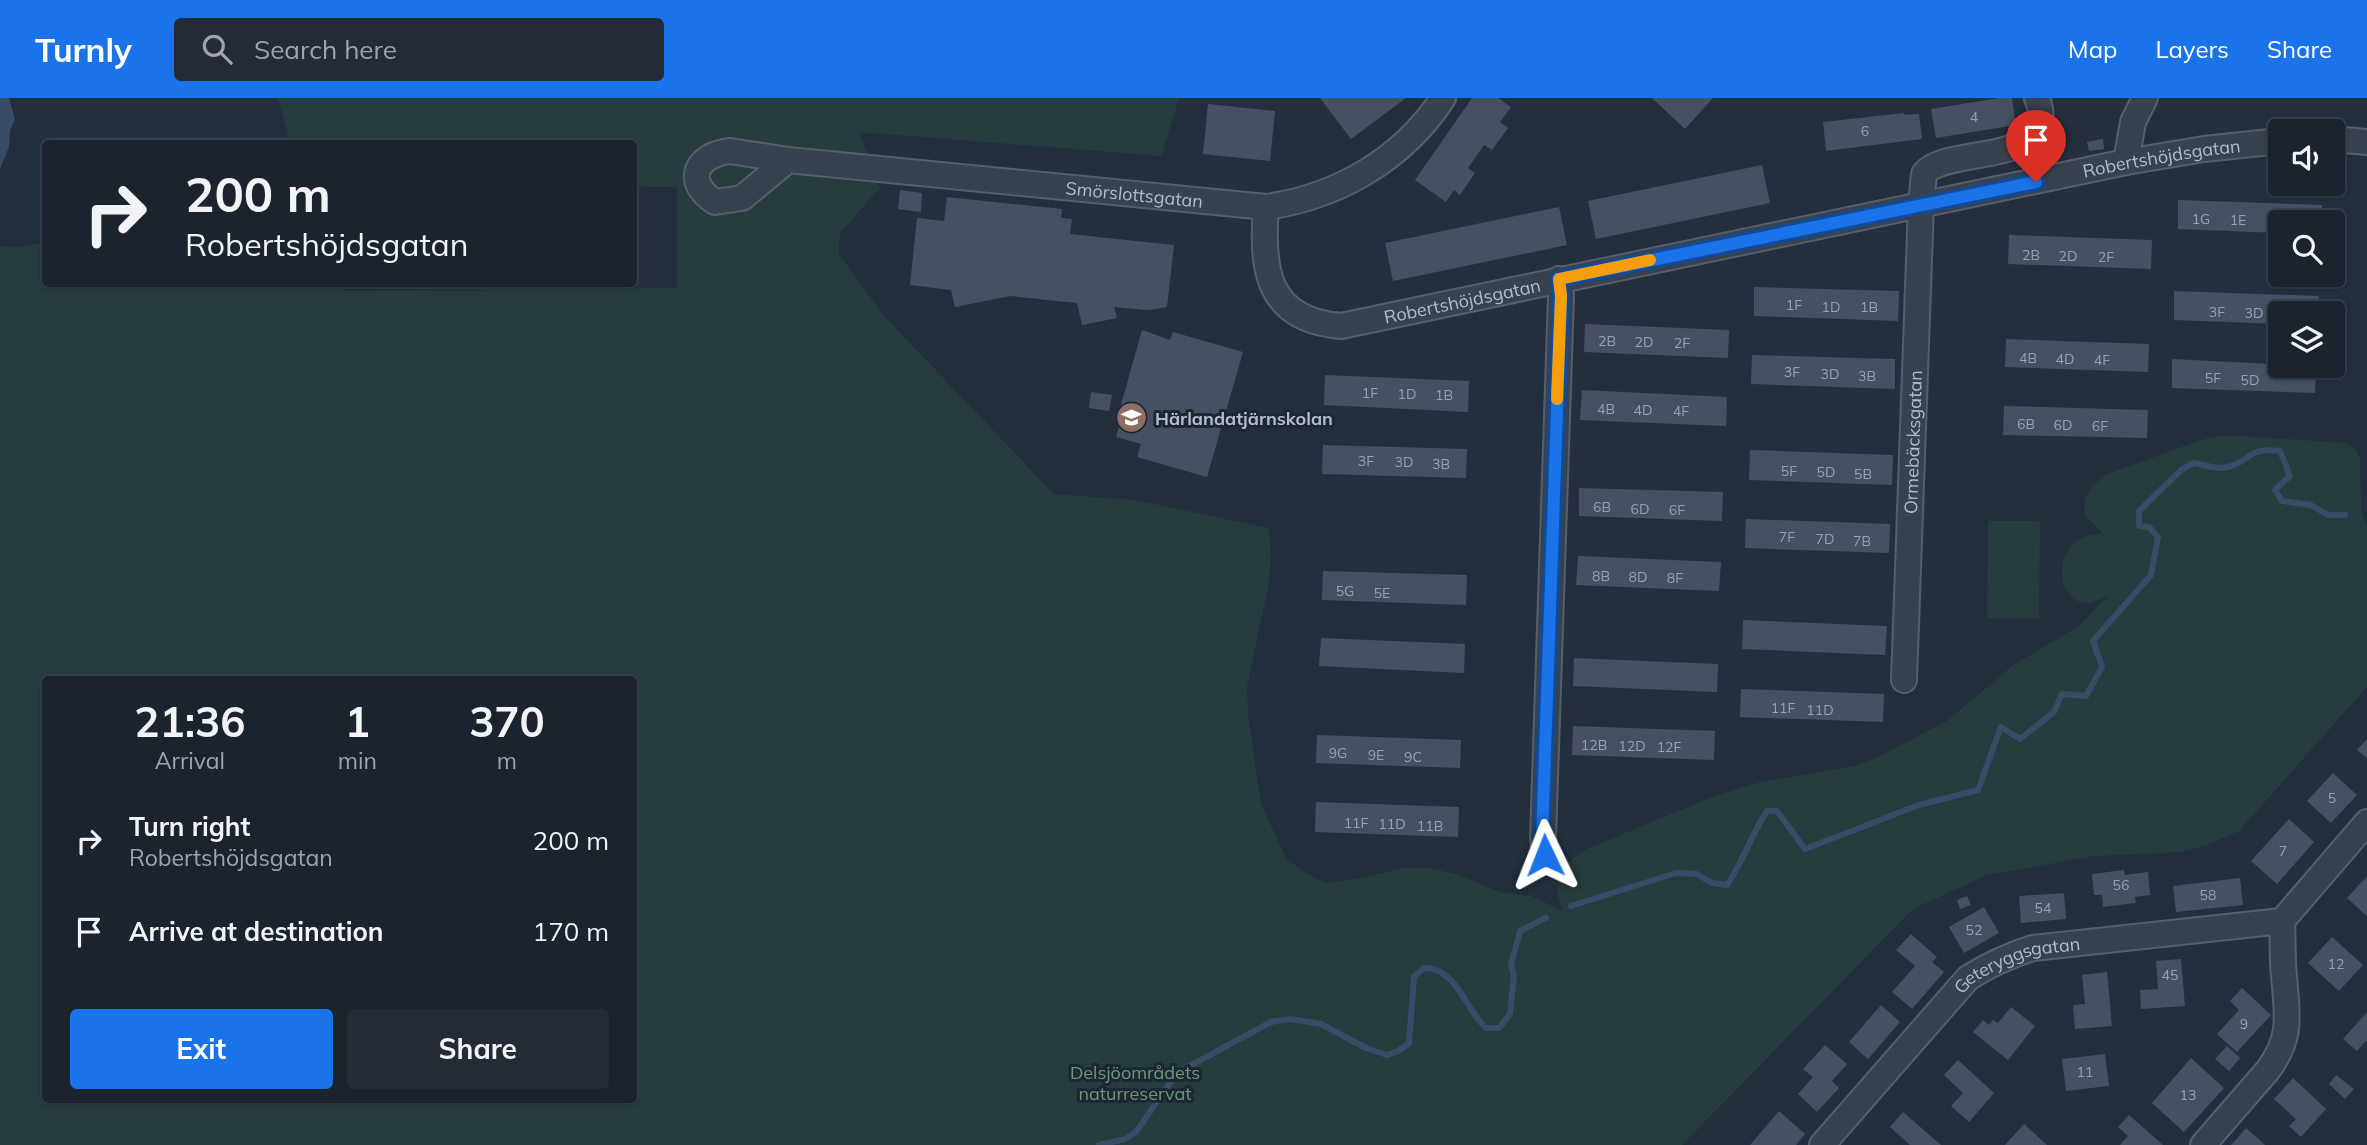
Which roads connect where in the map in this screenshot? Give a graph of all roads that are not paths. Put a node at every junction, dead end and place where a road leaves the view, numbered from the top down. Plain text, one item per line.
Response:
1 (1443, 98) edge
2 (2037, 98) edge
3 (2145, 98) edge
4 (2345, 140) edge
5 (2268, 142) edge
6 (2367, 142) edge
7 (788, 160) dead end
8 (2126, 162) junction
9 (1921, 204) junction
10 (1266, 207) junction
11 (1559, 279) junction
12 (1904, 680) dead end
13 (2367, 822) edge
14 (1545, 855) dead end
15 (2282, 921) junction
16 (1822, 1145) edge
17 (2203, 1145) edge

1 - 10 street, Smörslottsgatan
2 - 9 street, Ormebäcksgatan
3 - 8 street
4 - 6 street
5 - 8 street, Robertshöjdsgatan
7 - 10 street, Smörslottsgatan
8 - 9 street, Robertshöjdsgatan
9 - 11 street, Robertshöjdsgatan
9 - 12 street, Ormebäcksgatan
10 - 11 street, Robertshöjdsgatan
11 - 14 street
13 - 15 street
15 - 16 street, Geteryggsgatan
15 - 17 street

